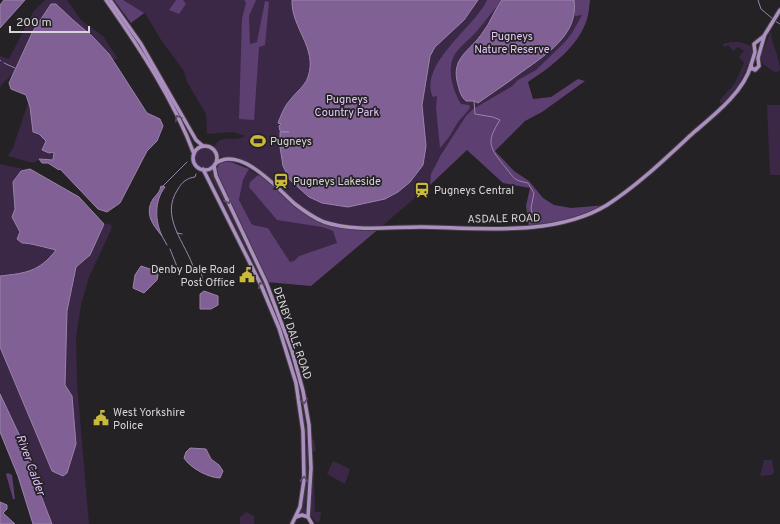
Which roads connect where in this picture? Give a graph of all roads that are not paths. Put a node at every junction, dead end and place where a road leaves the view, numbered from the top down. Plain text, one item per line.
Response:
1 (106, 0) edge
2 (110, 0) edge
3 (780, 10) edge
4 (764, 36) junction
5 (758, 42) junction
6 (761, 47) junction
7 (754, 48) junction
8 (752, 64) junction
9 (759, 64) junction
10 (756, 69) junction
11 (749, 72) junction
12 (203, 146) junction
13 (216, 152) junction
14 (194, 154) junction
15 (223, 159) junction
16 (215, 165) junction
17 (203, 169) junction
18 (296, 516) junction
19 (308, 517) junction
20 (292, 524) edge
21 (312, 524) edge

14 -> 1 main road
2 - 12 main road
3 - 4 main road
4 - 5 main road
4 - 6 main road
5 - 6 main road
5 - 7 main road
6 - 7 main road
6 - 9 main road
7 - 8 main road, ASDALE ROAD
8 - 9 main road
8 - 10 main road
8 - 11 main road, ASDALE ROAD
9 - 10 main road
10 - 11 main road
11 - 15 main road, ASDALE ROAD
12 - 13 main road
12 - 14 main road
13 - 15 main road
13 - 16 main road
14 - 17 main road
15 - 16 main road
16 - 17 main road
16 -> 19 main road, DENBY DALE ROAD
18 -> 17 main road, DENBY DALE ROAD
18 - 19 main road
18 - 20 main road, DENBY DALE ROAD
19 - 21 main road

